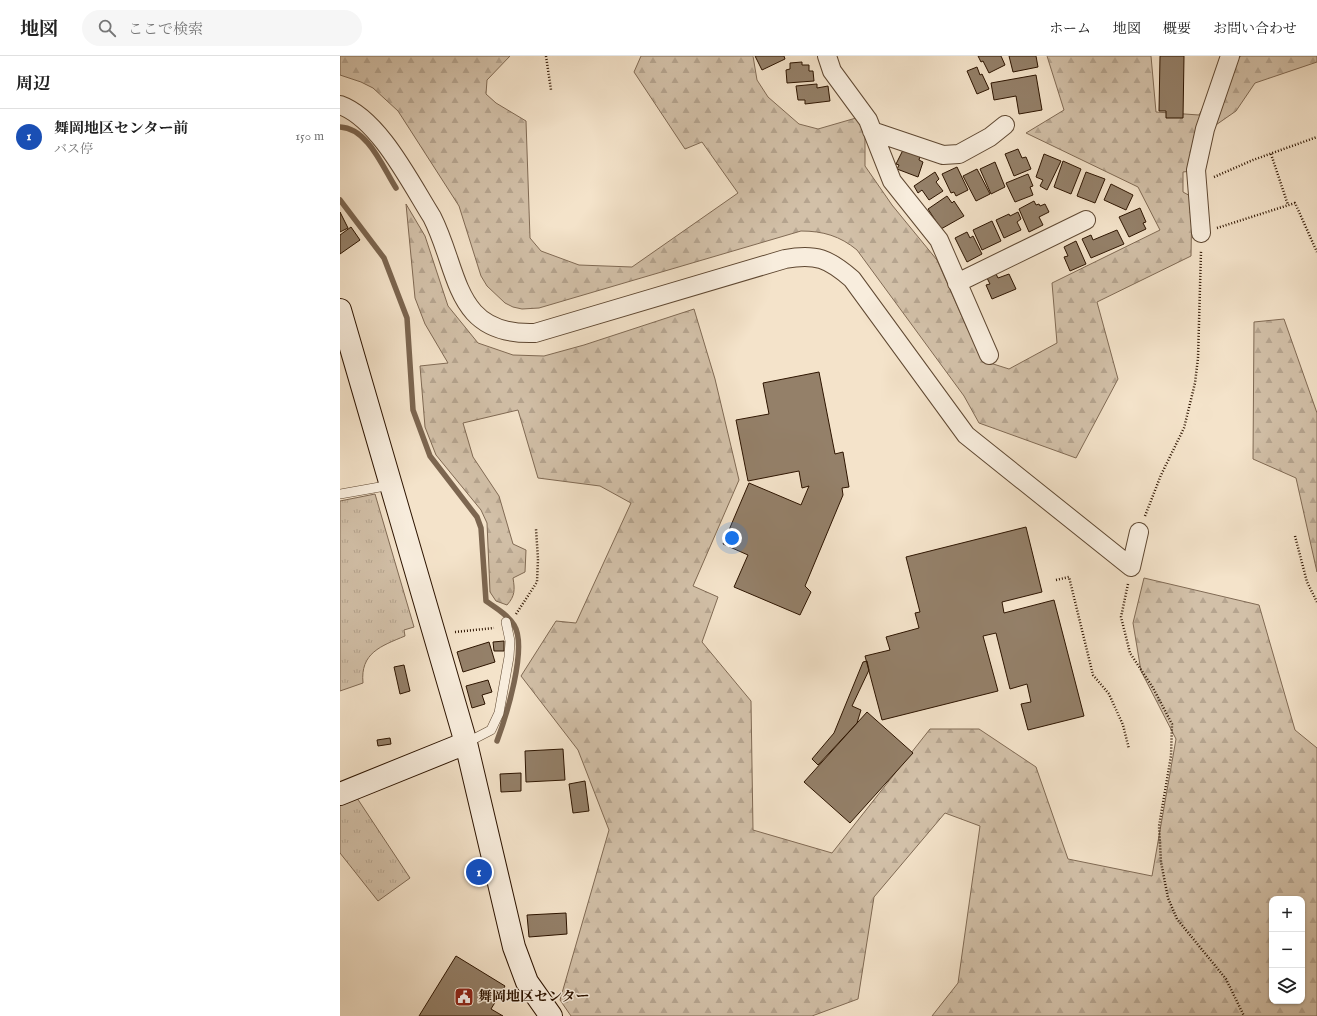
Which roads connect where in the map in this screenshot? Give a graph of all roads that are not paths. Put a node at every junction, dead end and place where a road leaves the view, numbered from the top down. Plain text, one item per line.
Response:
1 (827, 56) edge
2 (1230, 56) edge
3 (340, 105) edge
4 (1005, 125) dead end
5 (872, 131) junction
6 (1086, 220) dead end
7 (1201, 233) road end
8 (958, 283) junction
9 (340, 310) edge
10 (989, 355) dead end
11 (391, 485) junction
12 (340, 494) edge
13 (1139, 532) road end
14 (506, 622) road end
15 (466, 743) junction
16 (340, 794) edge
17 (551, 1016) edge

1 - 5 street
2 - 7 street
3 - 13 street
4 - 5 street
5 - 8 street
6 - 8 street
8 - 10 street
9 - 11 street
11 - 12 lane
11 - 15 street
14 - 15 lane
15 - 16 street
15 - 17 street

